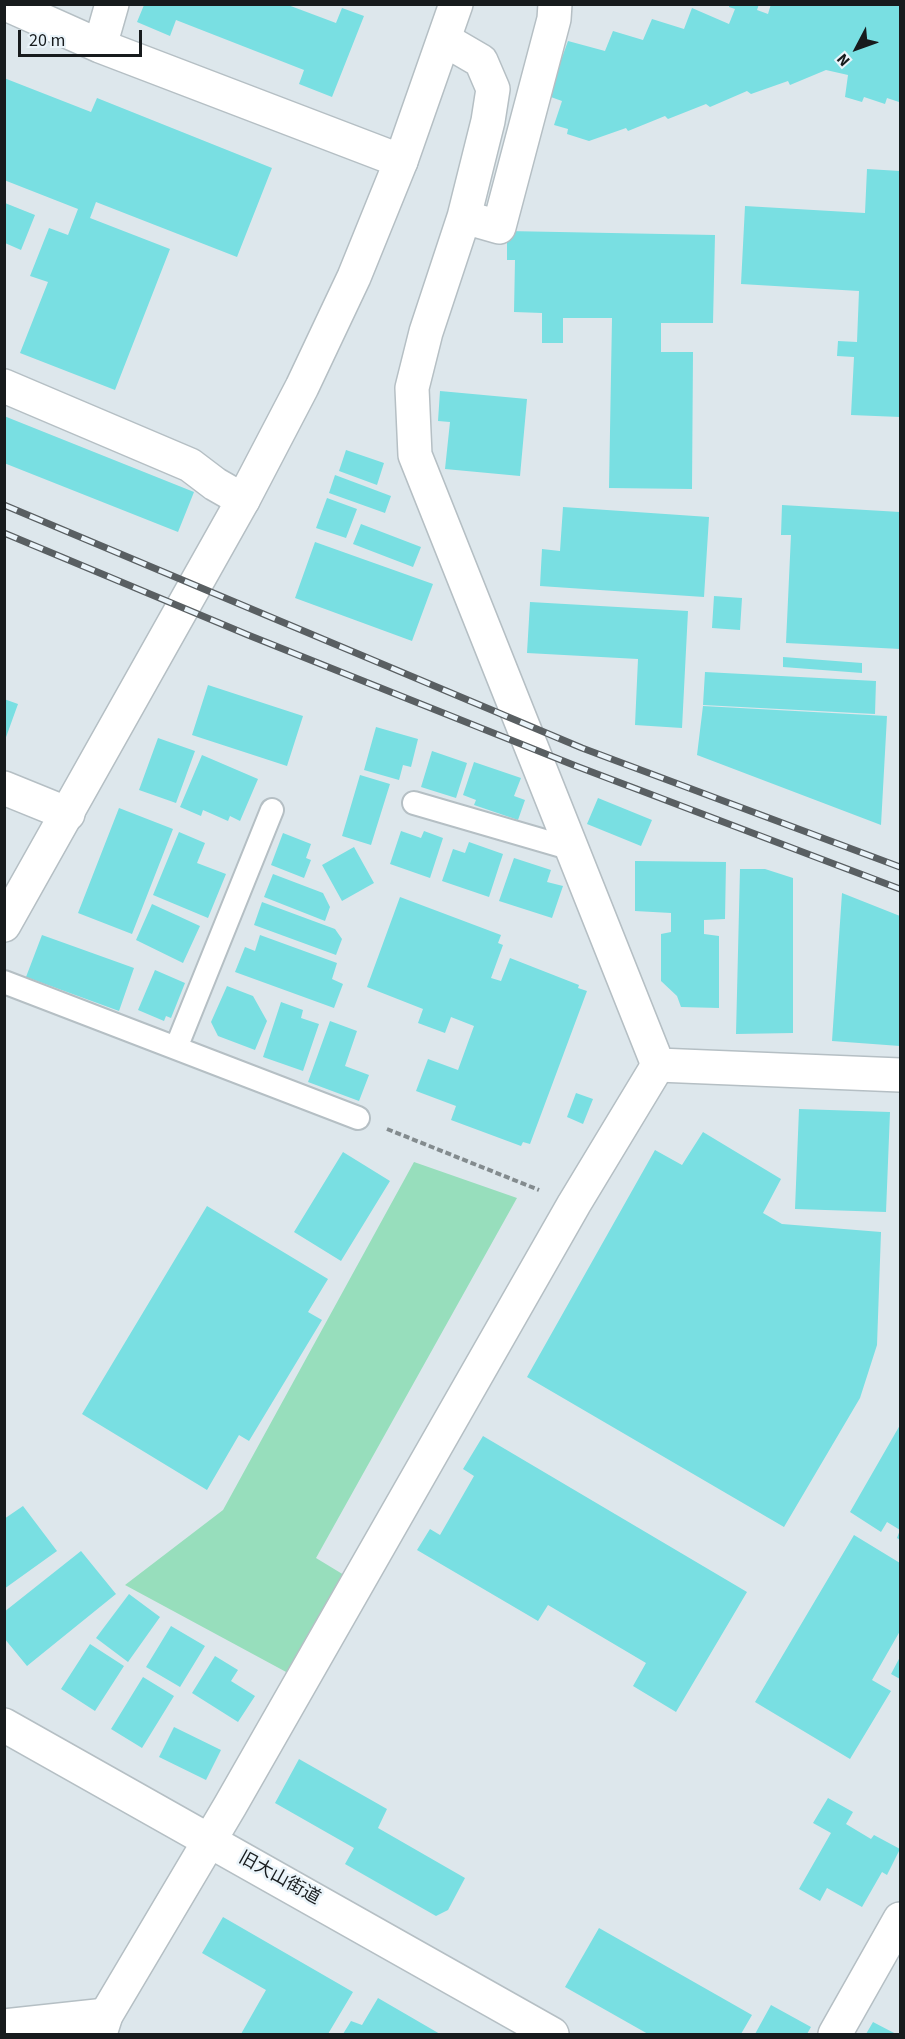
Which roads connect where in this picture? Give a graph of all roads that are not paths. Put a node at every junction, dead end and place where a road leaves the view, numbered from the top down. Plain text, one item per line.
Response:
1 (112, 4) edge
2 (456, 4) edge
3 (555, 4) edge
4 (7, 5) edge
5 (445, 40) junction
6 (100, 46) junction
7 (401, 161) junction
8 (464, 218) junction
9 (4, 386) edge
10 (243, 500) junction
11 (4, 788) edge
12 (414, 803) dead end
13 (272, 810) dead end
14 (68, 814) junction
15 (572, 849) junction
16 (4, 925) edge
17 (4, 982) edge
18 (176, 1048) junction
19 (658, 1065) junction
20 (900, 1075) edge
21 (358, 1118) road end
22 (4, 1725) edge
23 (210, 1840) junction
24 (900, 1919) edge
25 (103, 2025) edge
26 (4, 2026) edge
27 (552, 2034) edge
28 (835, 2034) edge

1 - 6 street
2 - 5 street
3 - 8 street
4 - 6 street
5 - 7 street
5 - 8 street
6 - 7 street
7 - 10 street
8 - 15 street
9 - 10 street
10 - 14 street
11 - 14 street
12 - 15 lane
13 - 18 lane
14 - 16 street
15 - 19 street
17 - 18 lane
18 - 21 lane
19 - 20 street
19 - 23 street
22 - 23 street, 旧大山街道
23 - 25 street
23 - 27 street, 旧大山街道
24 - 28 street
25 - 26 street

